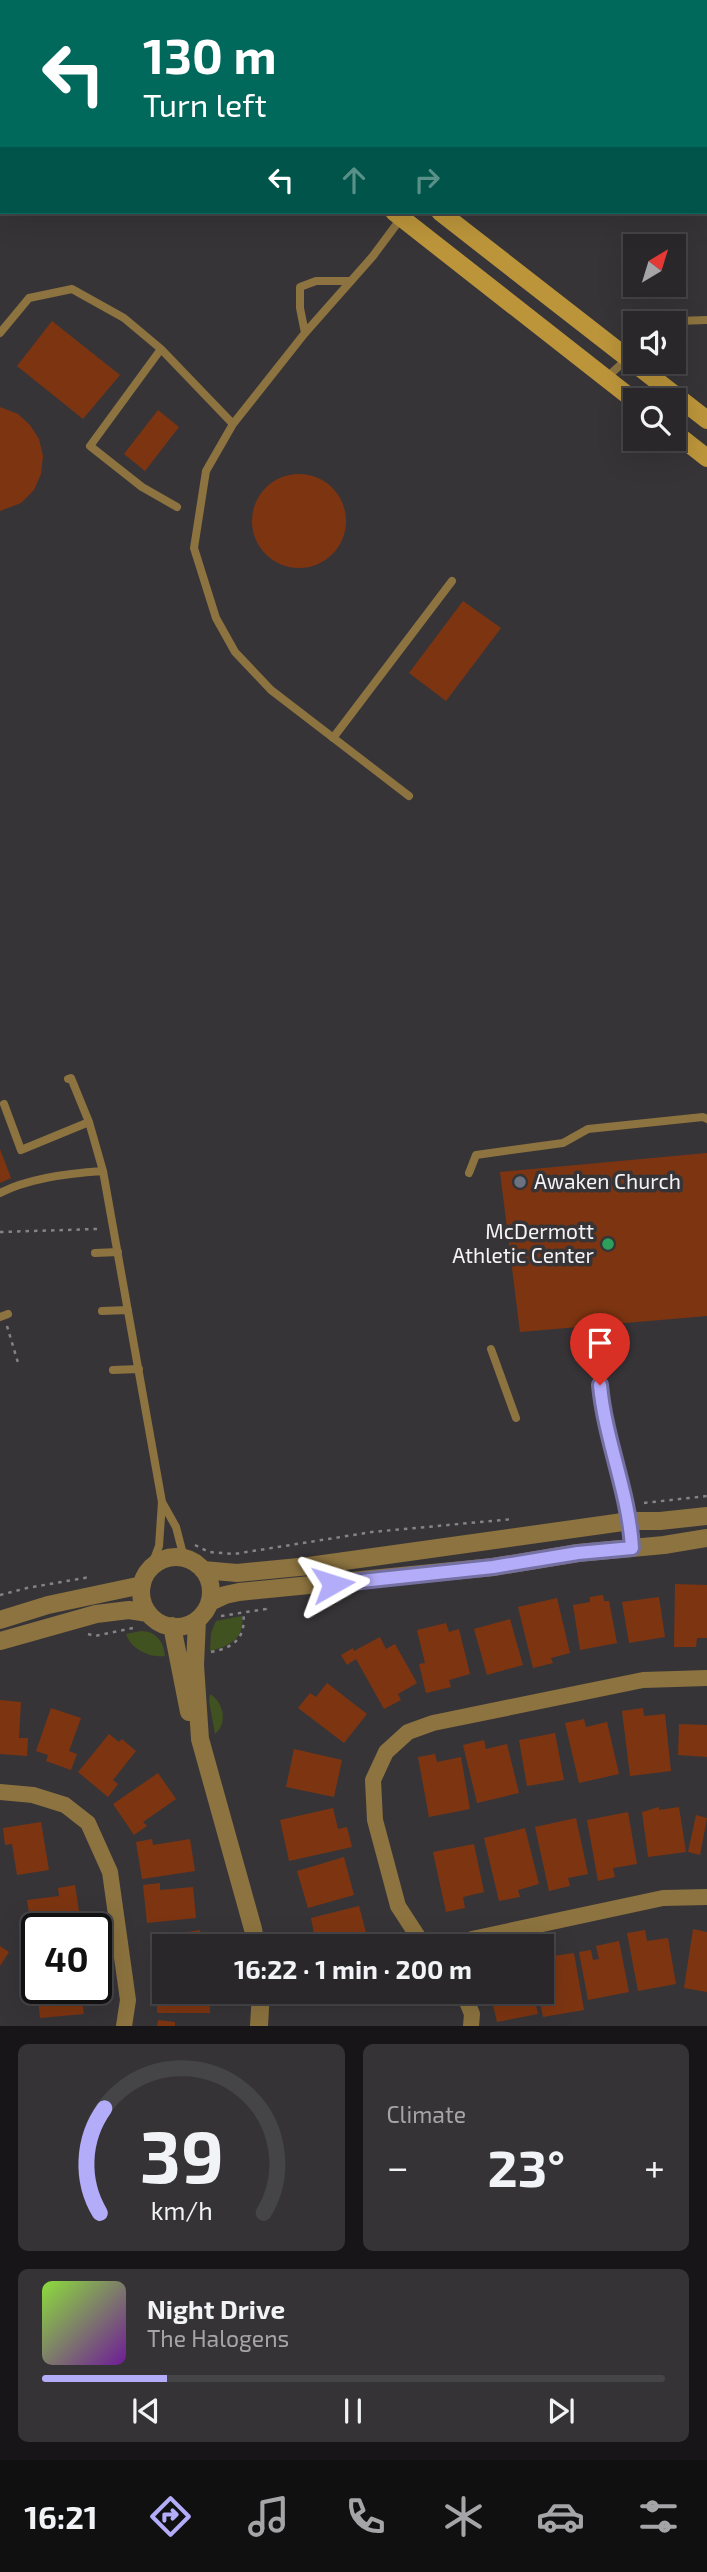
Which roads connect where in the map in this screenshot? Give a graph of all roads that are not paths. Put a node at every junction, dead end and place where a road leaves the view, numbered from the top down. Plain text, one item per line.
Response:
1 (400, 214) edge
2 (443, 214) edge
3 (351, 281) junction
4 (707, 320) edge
5 (686, 321) edge
6 (0, 332) edge
7 (305, 333) junction
8 (161, 349) junction
9 (623, 350) edge
10 (623, 364) edge
11 (652, 374) edge
12 (606, 378) junction
13 (623, 391) edge
14 (707, 420) edge
15 (233, 424) junction
16 (686, 441) edge
17 (707, 458) edge
18 (177, 507) dead end
19 (452, 581) dead end
20 (333, 737) junction
21 (410, 796) dead end
22 (68, 1079) dead end
23 (4, 1104) dead end
24 (707, 1119) edge
25 (89, 1122) junction
26 (103, 1171) junction
27 (468, 1173) dead end
28 (0, 1194) edge
29 (118, 1252) junction
30 (94, 1253) dead end
31 (128, 1310) junction
32 (102, 1311) dead end
33 (491, 1349) dead end
34 (598, 1360) dead end
35 (139, 1368) junction
36 (113, 1370) dead end
37 (516, 1418) dead end
38 (162, 1502) junction
39 (628, 1513) junction
40 (707, 1516) edge
41 (707, 1538) edge
42 (632, 1548) junction
43 (188, 1550) junction
44 (151, 1567) junction
45 (203, 1570) junction
46 (142, 1585) junction
47 (213, 1610) junction
48 (0, 1620) edge
49 (143, 1620) junction
50 (197, 1620) junction
51 (172, 1626) junction
52 (0, 1641) edge
53 (707, 1678) edge
54 (200, 1739) junction
55 (0, 1792) edge
56 (707, 1897) edge
57 (254, 1934) edge
58 (416, 1934) edge
59 (498, 1934) edge
60 (260, 2004) edge
61 (468, 2004) edge
62 (124, 2026) edge
63 (259, 2026) edge
64 (471, 2026) edge

1 - 3 lane
1 - 12 main road
2 - 9 main road
3 - 7 lane
3 - 7 lane
4 - 5 lane
6 - 8 lane
7 - 15 lane
8 - 15 lane
8 - 18 lane
10 - 12 lane
11 - 14 main road
12 - 13 main road
15 - 20 lane
16 - 17 main road
19 - 20 lane
20 - 21 lane
22 - 25 lane
23 - 25 lane
24 - 27 lane
25 - 26 lane
26 - 28 lane
26 - 29 lane
29 - 30 lane
29 - 31 lane
31 - 32 lane
31 - 35 lane
33 - 37 lane
34 - 39 lane
35 - 36 lane
35 - 38 lane
38 - 43 lane
38 - 44 lane
39 - 40 street
39 - 42 lane
39 - 45 street
41 - 42 street
42 - 47 street
43 - 44 street
43 - 45 street
44 - 46 street
45 - 47 street
46 - 48 street
46 - 49 street
47 - 50 street
49 - 51 street
49 - 52 street
50 - 51 street
50 - 54 street
51 - 54 street
53 - 58 street
54 - 57 street
55 - 62 street
56 - 59 street
60 - 63 street
61 - 64 street

